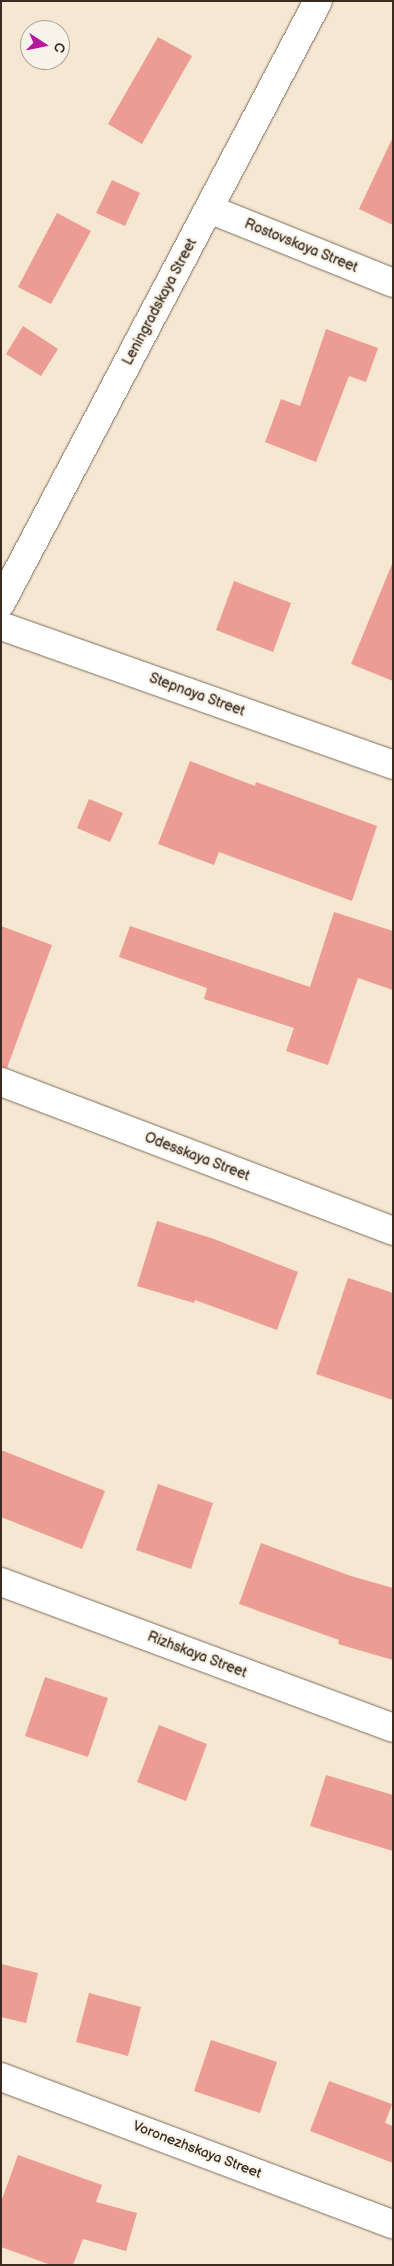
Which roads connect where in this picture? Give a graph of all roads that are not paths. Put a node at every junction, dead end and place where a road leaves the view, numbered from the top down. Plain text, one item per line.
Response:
1 (318, 1) edge
2 (209, 209) junction
3 (393, 283) edge
4 (1, 603) edge
5 (1, 626) edge
6 (393, 765) edge
7 (1, 1082) edge
8 (393, 1231) edge
9 (1, 1582) edge
10 (393, 1728) edge
11 (1, 2077) edge
12 (393, 2224) edge

1 - 2 street, Leningradskaya Street
2 - 3 street, Rostovskaya Street
2 - 4 street, Leningradskaya Street
5 - 6 street, Stepnaya Street
7 - 8 street, Odesskaya Street
9 - 10 street, Rizhskaya Street
11 - 12 street, Voronezhskaya Street

